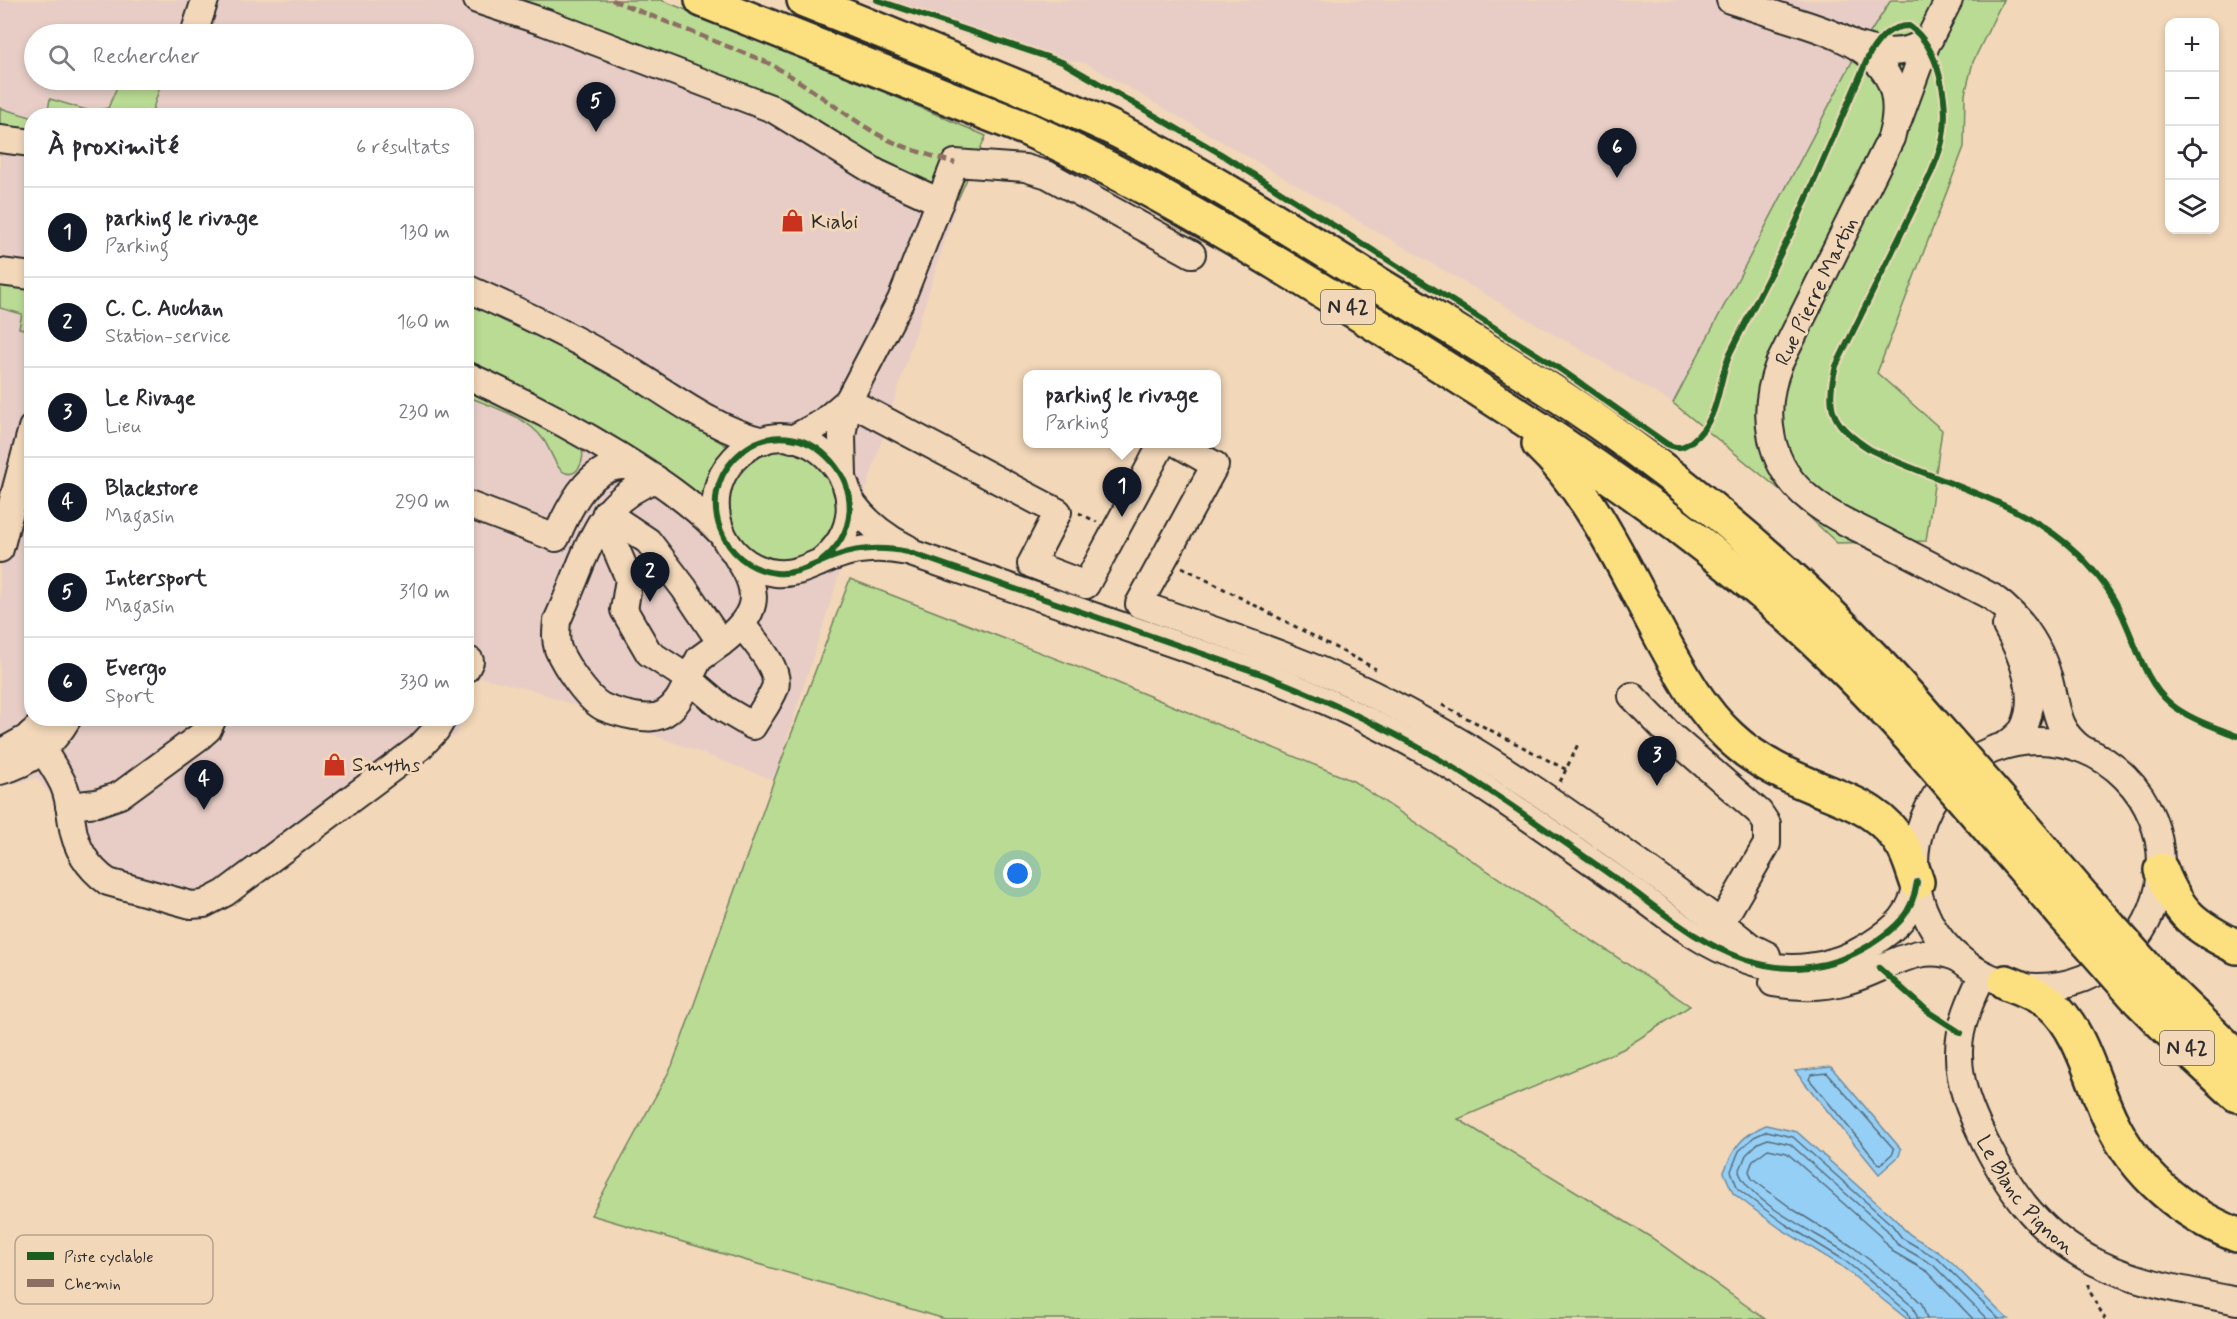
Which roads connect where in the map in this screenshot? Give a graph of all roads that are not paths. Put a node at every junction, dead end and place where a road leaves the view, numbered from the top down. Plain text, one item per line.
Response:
1 (206, 0) edge
2 (477, 0) edge
3 (702, 0) edge
4 (804, 0) edge
5 (1730, 0) edge
6 (1949, 0) edge
7 (198, 24) edge
8 (1930, 38) junction
9 (1859, 46) junction
10 (1893, 132) junction
11 (0, 139) edge
12 (24, 143) edge
13 (940, 202) junction
14 (1192, 254) dead end
15 (0, 272) edge
16 (24, 275) edge
17 (474, 292) edge
18 (1450, 371) junction
19 (474, 379) edge
20 (848, 401) junction
21 (792, 439) junction
22 (763, 441) junction
23 (1160, 448) edge
24 (1185, 448) edge
25 (24, 458) edge
26 (647, 474) junction
27 (846, 487) junction
28 (474, 507) edge
29 (606, 513) junction
30 (727, 543) junction
31 (0, 549) edge
32 (926, 556) junction
33 (819, 562) junction
34 (1970, 586) junction
35 (742, 625) junction
36 (721, 643) junction
37 (689, 679) junction
38 (1632, 696) dead end
39 (63, 726) edge
40 (209, 726) edge
41 (438, 726) edge
42 (1924, 733) junction
43 (40, 734) edge
44 (2006, 745) junction
45 (2082, 749) junction
46 (0, 753) edge
47 (0, 771) edge
48 (69, 806) junction
49 (2161, 870) junction
50 (1917, 882) junction
51 (1721, 923) junction
52 (1695, 935) junction
53 (2237, 946) edge
54 (1960, 959) junction
55 (1820, 967) junction
56 (1994, 978) junction
57 (2149, 990) junction
58 (2237, 1057) edge
59 (2237, 1095) edge
60 (2237, 1235) edge
61 (2237, 1301) edge

1 - 7 street
2 - 13 street
3 - 18 highway, N 42
4 - 42 highway, N 42
5 - 9 street, Rue Pierre Martin
6 - 8 street
8 - 9 street
8 - 10 street
9 - 10 street, Rue Pierre Martin
10 - 34 street, Rue Pierre Martin
11 - 12 street
13 - 14 street
13 - 20 street
15 - 16 street
17 - 22 street
18 - 42 highway, N 42
18 - 50 highway
19 - 26 street
20 - 21 street
20 - 23 street
20 - 27 street
21 - 22 street
21 - 27 street
22 - 30 street
24 - 51 street
25 - 31 street
26 - 28 street
26 - 29 street
26 - 30 street
27 - 32 street
27 - 33 street
29 - 36 street
29 - 37 street
29 - 37 street
30 - 33 street
30 - 35 street
32 - 33 street
32 - 52 street
34 - 44 street, Rue Pierre Martin
34 - 45 street, Rue Pierre Martin
35 - 36 street
35 - 37 street
36 - 37 street
38 - 51 street
39 - 43 street
40 - 48 street
41 - 48 street
42 - 57 highway, N 42, bridge
43 - 46 street
43 - 47 street
43 - 48 street
44 - 45 street
44 - 50 street
45 - 49 street
49 - 53 highway
49 - 56 street
50 - 54 street
50 - 55 street
51 - 55 street
52 - 54 street
52 - 55 street
54 - 56 street
56 - 60 highway
56 - 61 street, Le Blanc Pignon
57 - 58 highway, N 42
57 - 59 highway, N 42

